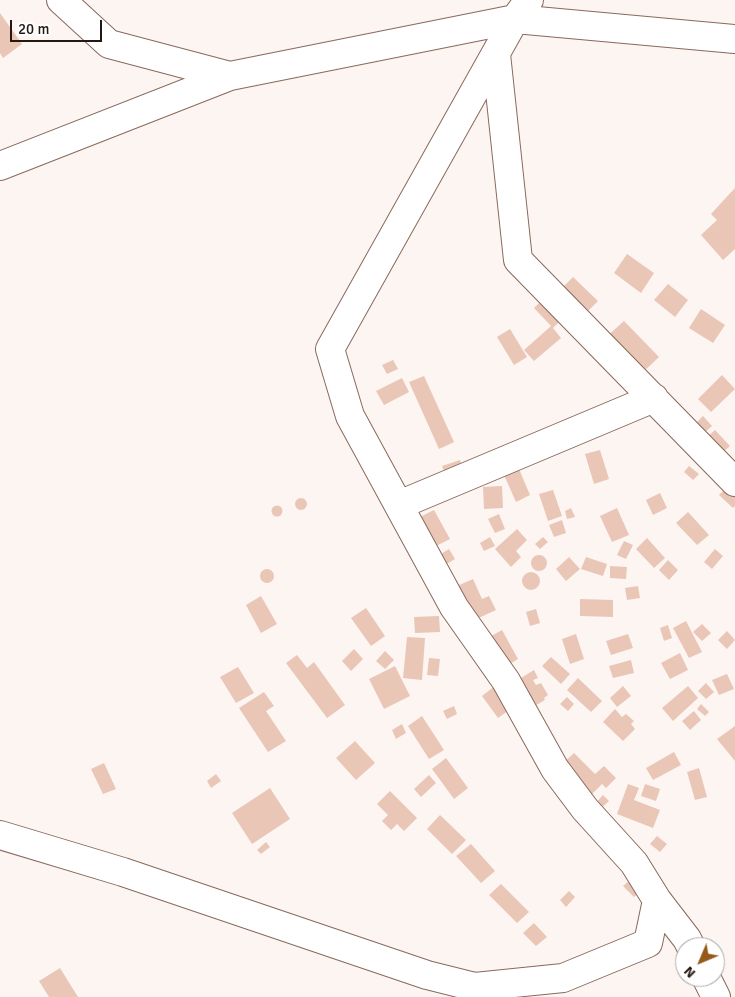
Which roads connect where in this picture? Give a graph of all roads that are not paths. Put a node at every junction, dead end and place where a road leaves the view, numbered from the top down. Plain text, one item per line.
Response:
1 (61, 0) edge
2 (522, 10) edge
3 (735, 39) edge
4 (496, 54) junction
5 (230, 76) junction
6 (0, 166) edge
7 (654, 398) junction
8 (735, 482) edge
9 (399, 506) junction
10 (0, 834) edge
11 (657, 900) junction
12 (685, 937) edge

1 - 5 street
2 - 3 street
2 - 4 street
2 - 5 street
4 - 7 street
4 - 9 street
5 - 6 street
7 - 8 street
7 - 9 street
9 - 11 street
10 - 11 street
11 - 12 street

